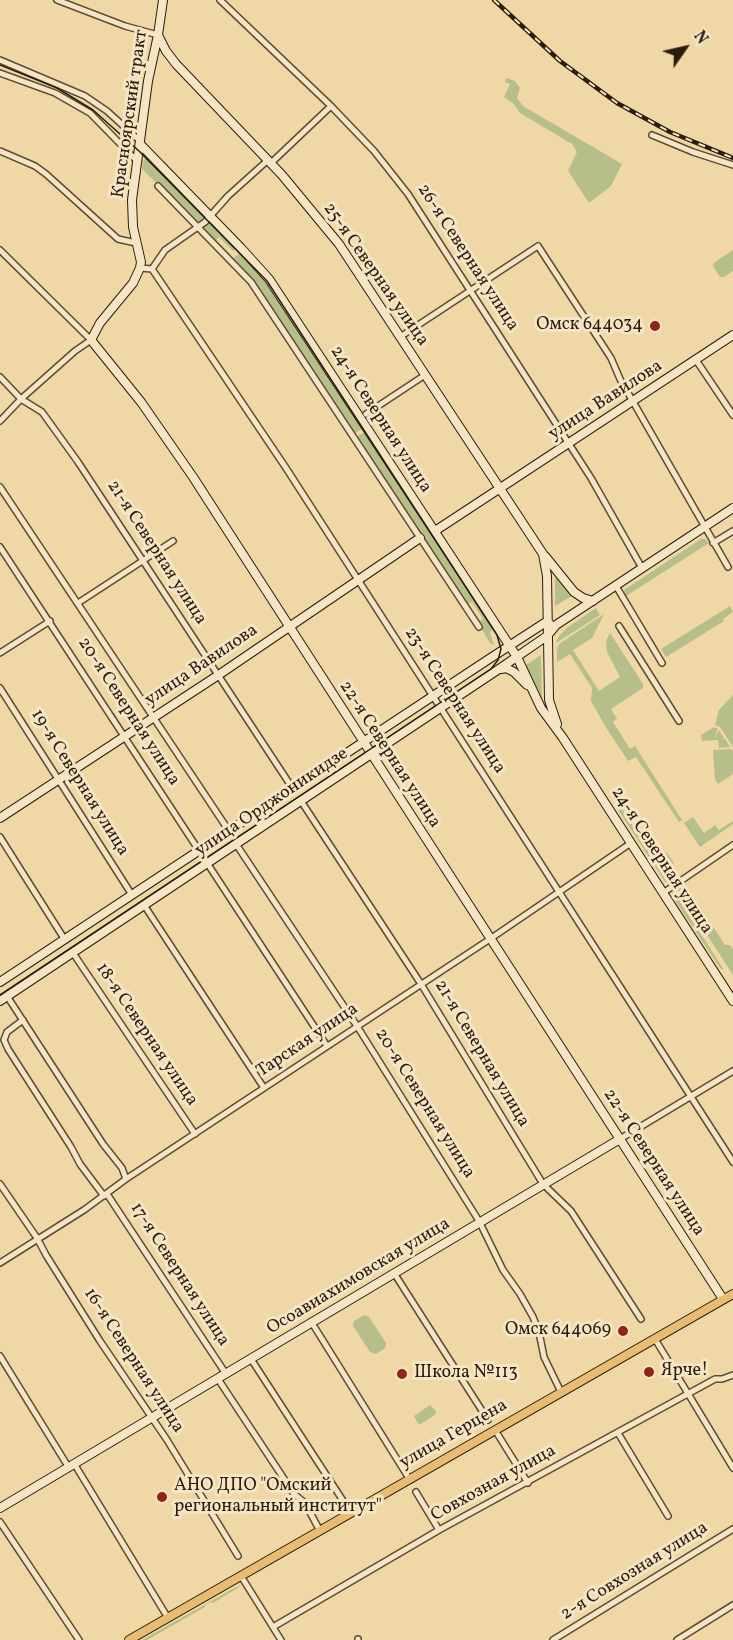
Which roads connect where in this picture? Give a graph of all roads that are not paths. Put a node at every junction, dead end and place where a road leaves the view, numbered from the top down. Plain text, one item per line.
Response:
1 (57, 0) edge
2 (163, 0) edge
3 (220, 0) edge
4 (158, 35) junction
5 (0, 60) edge
6 (0, 73) edge
7 (331, 106) junction
8 (652, 135) dead end
9 (140, 143) junction
10 (0, 151) edge
11 (137, 162) junction
12 (269, 162) junction
13 (733, 165) edge
14 (158, 186) dead end
15 (211, 217) junction
16 (198, 227) junction
17 (136, 243) junction
18 (0, 249) edge
19 (140, 268) junction
20 (152, 269) junction
21 (471, 290) junction
22 (733, 335) edge
23 (400, 337) junction
24 (92, 340) junction
25 (696, 360) junction
26 (425, 375) junction
27 (0, 377) edge
28 (21, 399) junction
29 (633, 401) junction
30 (366, 414) dead end
31 (733, 415) edge
32 (0, 421) edge
33 (569, 443) junction
34 (0, 488) edge
35 (500, 488) junction
36 (733, 508) edge
37 (705, 526) junction
38 (435, 531) junction
39 (733, 531) edge
40 (420, 538) junction
41 (173, 541) dead end
42 (713, 543) junction
43 (0, 547) edge
44 (543, 554) junction
45 (143, 560) junction
46 (728, 567) dead end
47 (642, 568) junction
48 (358, 579) junction
49 (616, 586) junction
50 (593, 601) junction
51 (78, 603) junction
52 (50, 621) junction
53 (546, 622) junction
54 (556, 625) junction
55 (619, 626) dead end
56 (288, 627) junction
57 (479, 627) dead end
58 (547, 636) junction
59 (510, 646) junction
60 (0, 653) edge
61 (517, 657) junction
62 (662, 663) dead end
63 (499, 669) junction
64 (217, 676) junction
65 (0, 688) edge
66 (531, 689) junction
67 (433, 696) junction
68 (441, 708) junction
69 (154, 716) junction
70 (679, 721) dead end
71 (125, 735) junction
72 (563, 738) junction
73 (363, 743) junction
74 (371, 755) junction
75 (59, 779) junction
76 (293, 789) junction
77 (301, 801) junction
78 (0, 818) edge
79 (229, 831) junction
80 (0, 837) edge
81 (631, 843) junction
82 (236, 844) junction
83 (733, 845) edge
84 (199, 849) junction
85 (208, 863) junction
86 (560, 891) junction
87 (663, 893) junction
88 (132, 895) junction
89 (144, 905) junction
90 (490, 939) junction
91 (65, 940) junction
92 (73, 952) junction
93 (0, 982) edge
94 (421, 984) junction
95 (4, 998) edge
96 (733, 1001) edge
97 (23, 1020) junction
98 (357, 1026) junction
99 (327, 1046) junction
100 (733, 1071) edge
101 (264, 1088) junction
102 (691, 1097) junction
103 (195, 1134) junction
104 (620, 1139) junction
105 (733, 1162) edge
106 (126, 1179) junction
107 (0, 1184) edge
108 (543, 1184) junction
109 (105, 1195) junction
110 (479, 1221) junction
111 (38, 1238) junction
112 (0, 1263) edge
113 (394, 1273) junction
114 (733, 1294) edge
115 (723, 1299) junction
116 (641, 1319) dead end
117 (312, 1323) junction
118 (655, 1339) junction
119 (0, 1356) edge
120 (251, 1359) junction
121 (226, 1374) junction
122 (733, 1375) edge
123 (218, 1379) junction
124 (561, 1392) junction
125 (688, 1395) junction
126 (152, 1419) junction
127 (488, 1420) dead end
128 (495, 1430) junction
129 (618, 1433) junction
130 (72, 1466) junction
131 (733, 1468) edge
132 (410, 1480) junction
133 (528, 1482) junction
134 (416, 1492) dead end
135 (0, 1508) edge
136 (351, 1513) junction
137 (668, 1516) dead end
138 (0, 1522) edge
139 (733, 1528) edge
140 (439, 1530) junction
141 (320, 1531) junction
142 (238, 1556) dead end
143 (241, 1576) junction
144 (733, 1605) edge
145 (168, 1618) junction
146 (273, 1627) junction
147 (78, 1640) edge
148 (129, 1640) edge
149 (281, 1640) edge
150 (553, 1640) edge
151 (677, 1640) edge

1 - 4 street
2 - 4 main road, Красноярский тракт
3 - 7 street, 26-я Северная улица
4 - 9 main road, Красноярский тракт
4 - 12 main road, 25-я Северная улица
5 - 9 street, 24-я Северная улица
6 - 11 street
7 - 12 street
7 - 21 street, 26-я Северная улица
8 - 13 street
9 - 11 main road, Красноярский тракт
9 - 15 main road, 24-я Северная улица
10 - 17 street
11 - 17 main road, Красноярский тракт
12 - 15 street
12 - 23 main road, 25-я Северная улица
14 - 16 street, 24-я Северная улица
15 - 16 street
15 - 38 main road, 24-я Северная улица
16 - 20 street
16 - 40 street, 24-я Северная улица
17 - 19 main road, Красноярский тракт
18 - 24 street, 22-я Северная улица
19 - 20 street
19 - 24 main road
20 - 48 street, 23-я Северная улица
21 - 23 street
21 - 29 street
21 - 33 street, 26-я Северная улица
22 - 25 main road, улица Вавилова
23 - 26 main road, 25-я Северная улица
24 - 28 street
24 - 56 main road, 22-я Северная улица
25 - 29 main road, улица Вавилова
25 - 31 street
26 - 30 street
26 - 35 main road, 25-я Северная улица
27 - 28 street, 21-я Северная улица
28 - 32 street
28 - 45 street, 21-я Северная улица
29 - 33 main road, улица Вавилова
29 - 37 street
33 - 35 main road, улица Вавилова
33 - 47 street, 26-я Северная улица
34 - 51 street, 20-я Северная улица
35 - 38 main road, улица Вавилова
35 - 44 main road, 25-я Северная улица
36 - 37 main road, улица Орджоникидзе
37 - 42 street
37 - 47 main road, улица Орджоникидзе
38 - 59 main road, 24-я Северная улица
39 - 42 street
40 - 48 main road, улица Вавилова
40 - 57 street, 24-я Северная улица
41 - 45 street
42 - 46 street
43 - 52 street, 20-я Северная улица
44 - 50 main road
44 - 53 main road, 25-я Северная улица
45 - 51 street
45 - 64 street, 21-я Северная улица
47 - 49 main road, улица Орджоникидзе
48 - 56 main road, улица Вавилова
48 - 67 street, 23-я Северная улица
49 - 50 main road, улица Орджоникидзе
49 - 62 street
50 - 54 main road, улица Орджоникидзе
51 - 69 street, 20-я Северная улица
52 - 60 street
52 - 71 street, 20-я Северная улица
53 - 54 main road
53 - 58 main road, 24-я Северная улица
53 - 59 main road, улица Орджоникидзе
54 - 58 main road, улица Орджоникидзе
55 - 70 street
56 - 64 main road, улица Вавилова
56 - 73 main road, 22-я Северная улица
58 - 61 main road, улица Орджоникидзе
58 - 72 main road, 24-я Северная улица
59 - 61 main road, 24-я Северная улица
59 - 67 main road, улица Орджоникидзе
61 - 63 main road, улица Орджоникидзе
61 - 66 main road, 24-я Северная улица
63 - 66 main road
63 - 68 main road, улица Орджоникидзе
64 - 69 main road, улица Вавилова
64 - 76 street, 21-я Северная улица
65 - 75 street, 19-я Северная улица
66 - 72 main road, 24-я Северная улица
67 - 68 street, 23-я Северная улица
67 - 73 main road, улица Орджоникидзе
68 - 74 main road, улица Орджоникидзе
68 - 86 street, 23-я Северная улица
69 - 71 main road, улица Вавилова
69 - 79 street, 20-я Северная улица
71 - 75 main road, улица Вавилова
71 - 84 street, 20-я Северная улица
72 - 81 main road, 24-я Северная улица
73 - 74 main road, 22-я Северная улица
73 - 76 main road, улица Орджоникидзе
74 - 77 main road, улица Орджоникидзе
74 - 90 main road, 22-я Северная улица
75 - 78 main road, улица Вавилова
75 - 88 street, 19-я Северная улица
76 - 79 main road, улица Орджоникидзе
77 - 82 main road, улица Орджоникидзе
77 - 94 street, 21-я Северная улица
79 - 84 main road, улица Орджоникидзе
80 - 91 street
81 - 86 street, Тарская улица
81 - 87 main road, 24-я Северная улица
82 - 85 main road, улица Орджоникидзе
82 - 98 street, 20-я Северная улица
83 - 87 street
84 - 85 street, 20-я Северная улица
84 - 88 main road, улица Орджоникидзе
85 - 89 main road, улица Орджоникидзе
85 - 99 street, 20-я Северная улица
86 - 90 street, Тарская улица
86 - 102 street, 23-я Северная улица
87 - 96 main road, 24-я Северная улица
88 - 91 main road, улица Орджоникидзе
89 - 92 main road, улица Орджоникидзе
89 - 101 street
90 - 94 street, Тарская улица
90 - 104 main road, 22-я Северная улица
91 - 93 main road, улица Орджоникидзе
92 - 95 main road, улица Орджоникидзе
92 - 103 street, 18-я Северная улица
94 - 98 street, Тарская улица
94 - 108 street, 21-я Северная улица
95 - 97 street, 17-я Северная улица
97 - 106 street, 17-я Северная улица
97 - 109 street, 17-я Северная улица
98 - 99 street, Тарская улица
98 - 110 street, 20-я Северная улица
99 - 101 street, Тарская улица
100 - 102 street, Осоавиахимовская улица
101 - 103 street, Тарская улица
102 - 104 street, Осоавиахимовская улица
102 - 105 street, 23-я Северная улица
103 - 106 street, Тарская улица
104 - 108 main road, Осоавиахимовская улица
104 - 115 main road, 22-я Северная улица
106 - 109 street, Тарская улица
107 - 111 street, 16-я Северная улица
108 - 110 main road, Осоавиахимовская улица
108 - 116 street, 21-я Северная улица
109 - 111 street, Тарская улица
109 - 121 street, 17-я Северная улица
110 - 113 main road, Осоавиахимовская улица
110 - 124 street, 20-я Северная улица
111 - 112 street, Тарская улица
111 - 126 street, 16-я Северная улица
113 - 117 main road, Осоавиахимовская улица
113 - 127 street
114 - 115 main road, улица Герцена
115 - 118 main road, улица Герцена
117 - 120 main road, Осоавиахимовская улица
117 - 132 street
118 - 124 main road, улица Герцена
118 - 125 street
119 - 130 street
120 - 121 main road, Осоавиахимовская улица
120 - 136 street, 17-я Северная улица
121 - 123 main road, Осоавиахимовская улица
122 - 125 street, Совхозная улица
123 - 126 main road, Осоавиахимовская улица
123 - 141 street
124 - 128 main road, улица Герцена
125 - 129 street, Совхозная улица
125 - 131 street
126 - 130 main road, Осоавиахимовская улица
126 - 142 street, 16-я Северная улица
128 - 132 main road, улица Герцена
128 - 133 street
129 - 133 street, Совхозная улица
129 - 137 street
130 - 135 main road, Осоавиахимовская улица
130 - 145 street
132 - 136 main road, улица Герцена
133 - 140 street, Совхозная улица
134 - 140 street
136 - 141 main road, улица Герцена
138 - 147 street
139 - 150 street, 2-я Совхозная улица
140 - 146 street, Совхозная улица
141 - 143 main road, улица Герцена
143 - 145 main road, улица Герцена
143 - 146 street
144 - 151 street
145 - 148 main road, улица Герцена
146 - 149 street

